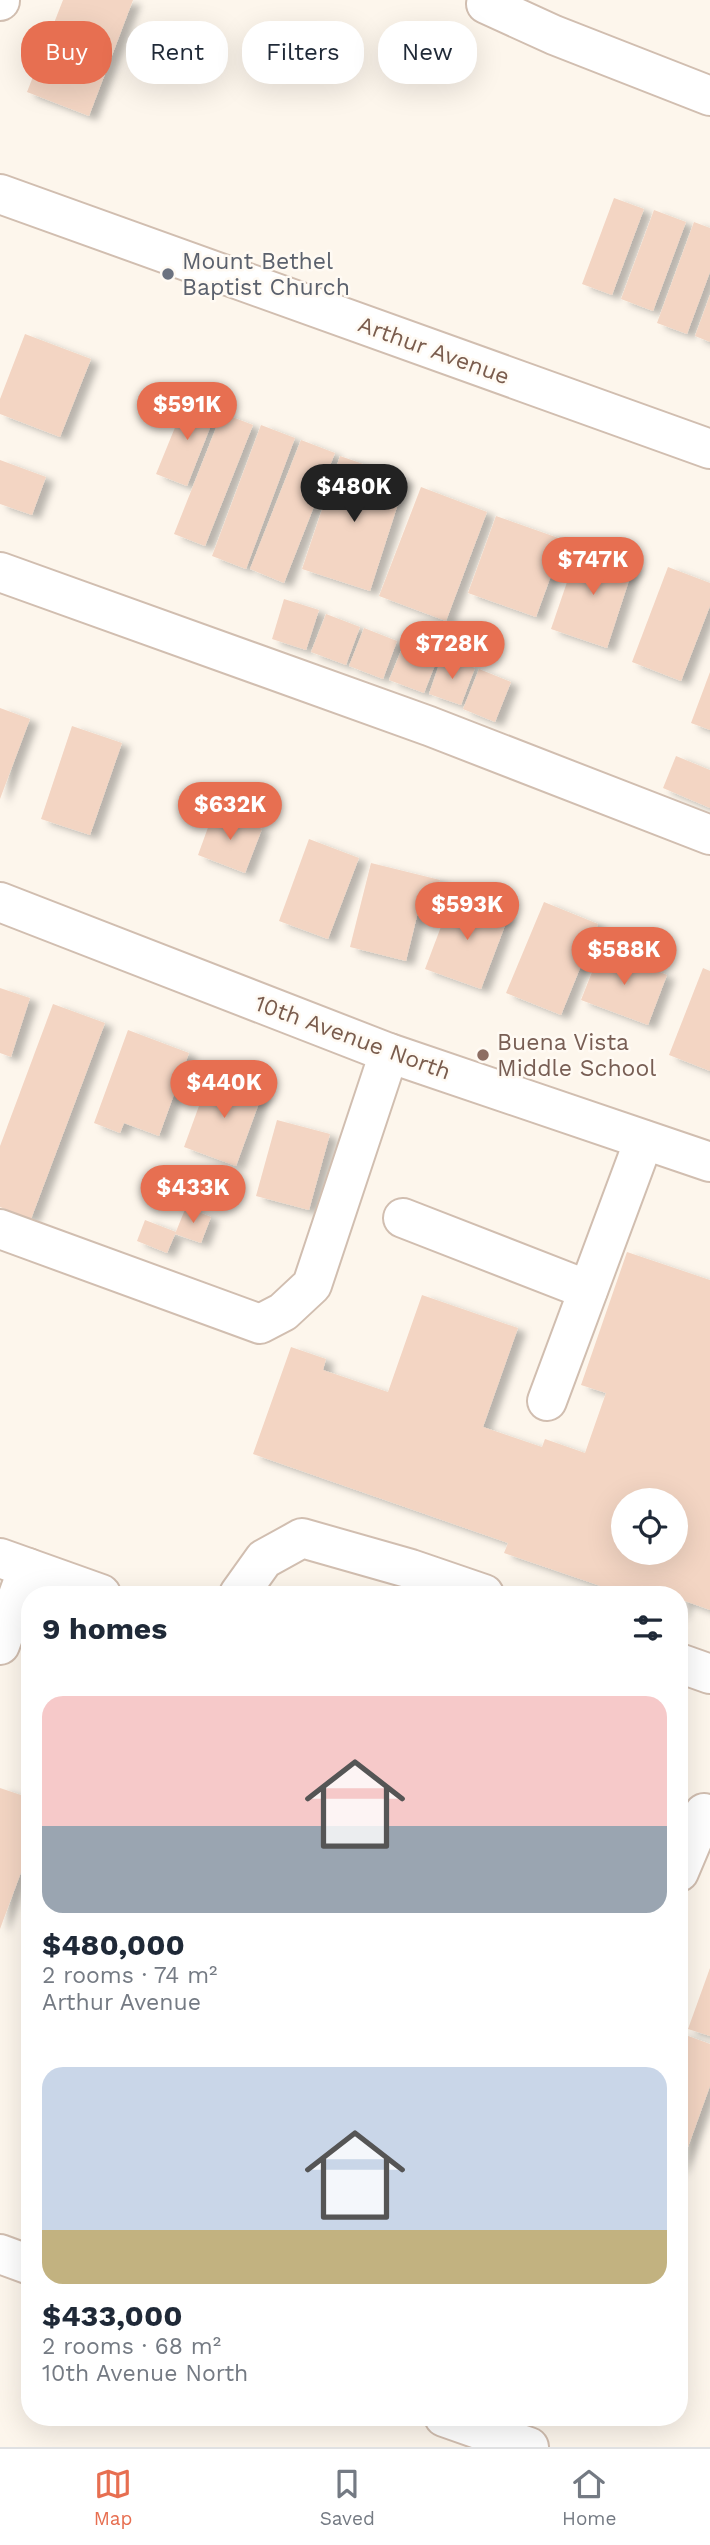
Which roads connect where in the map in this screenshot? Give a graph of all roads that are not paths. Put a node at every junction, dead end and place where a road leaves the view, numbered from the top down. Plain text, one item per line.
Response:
1 (483, 1) edge
2 (710, 96) edge
3 (0, 194) edge
4 (710, 449) edge
5 (0, 572) edge
6 (710, 835) edge
7 (0, 902) edge
8 (389, 1053) junction
9 (644, 1140) junction
10 (710, 1162) edge
11 (402, 1218) dead end
12 (0, 1229) edge
13 (588, 1290) junction
14 (547, 1401) dead end
15 (14, 1563) edge
16 (79, 1586) edge
17 (245, 1586) edge
18 (461, 1586) edge
19 (0, 1645) edge
20 (688, 1666) edge
21 (710, 1674) edge
22 (698, 1811) edge
23 (688, 1843) edge
24 (0, 2254) edge
25 (21, 2261) edge
26 (464, 2427) edge
27 (529, 2447) edge

1 - 2 street
3 - 4 street, Arthur Avenue
5 - 6 street
7 - 8 street, 10th Avenue North
8 - 9 street, 10th Avenue North
8 - 12 street
9 - 10 street, 10th Avenue North
9 - 13 street
11 - 13 street
13 - 14 street
15 - 16 street
15 - 19 street
17 - 18 street
20 - 21 street
22 - 23 street
24 - 25 street
26 - 27 street

